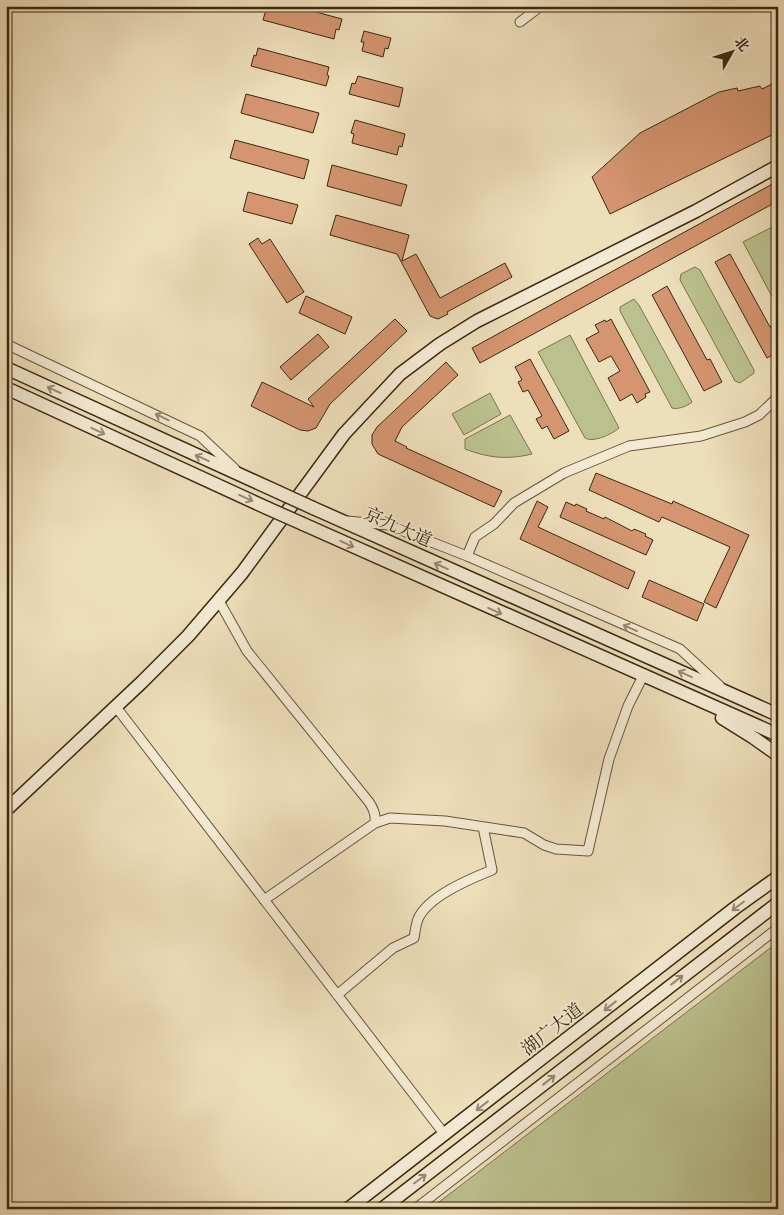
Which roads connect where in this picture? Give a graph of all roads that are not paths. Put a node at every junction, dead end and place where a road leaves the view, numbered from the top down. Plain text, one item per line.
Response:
1 (541, 6) edge
2 (520, 22) dead end
3 (778, 166) edge
4 (6, 344) edge
5 (6, 368) edge
6 (6, 388) edge
7 (778, 397) edge
8 (242, 476) junction
9 (338, 520) junction
10 (467, 556) junction
11 (219, 600) junction
12 (644, 676) junction
13 (672, 689) junction
14 (728, 693) junction
15 (116, 707) junction
16 (778, 715) edge
17 (778, 736) edge
18 (778, 755) edge
19 (6, 810) edge
20 (375, 824) junction
21 (483, 827) junction
22 (778, 877) edge
23 (264, 900) junction
24 (778, 903) edge
25 (778, 928) edge
26 (337, 995) junction
27 (445, 1135) junction
28 (348, 1209) edge
29 (382, 1209) edge
30 (415, 1209) edge

1 - 2 street
3 - 11 street
8 -> 4 street
8 -> 5 street, 京九大道
6 -> 12 street, 京九大道, bridge
7 - 10 street
8 - 9 street, 京九大道, bridge
9 - 10 street
14 -> 9 street, 京九大道
14 -> 10 street
11 - 15 street
11 - 20 street
12 - 13 street, 京九大道
12 - 21 street
13 - 17 street, 京九大道
13 - 18 street
14 - 16 street, 京九大道
15 - 19 street
15 - 23 street
20 - 21 street
20 - 23 street
21 - 26 street
22 -> 27 street, 湖广大道
23 - 26 street
29 -> 24 street
25 - 30 street
26 - 27 street
27 - 28 street, 湖广大道

